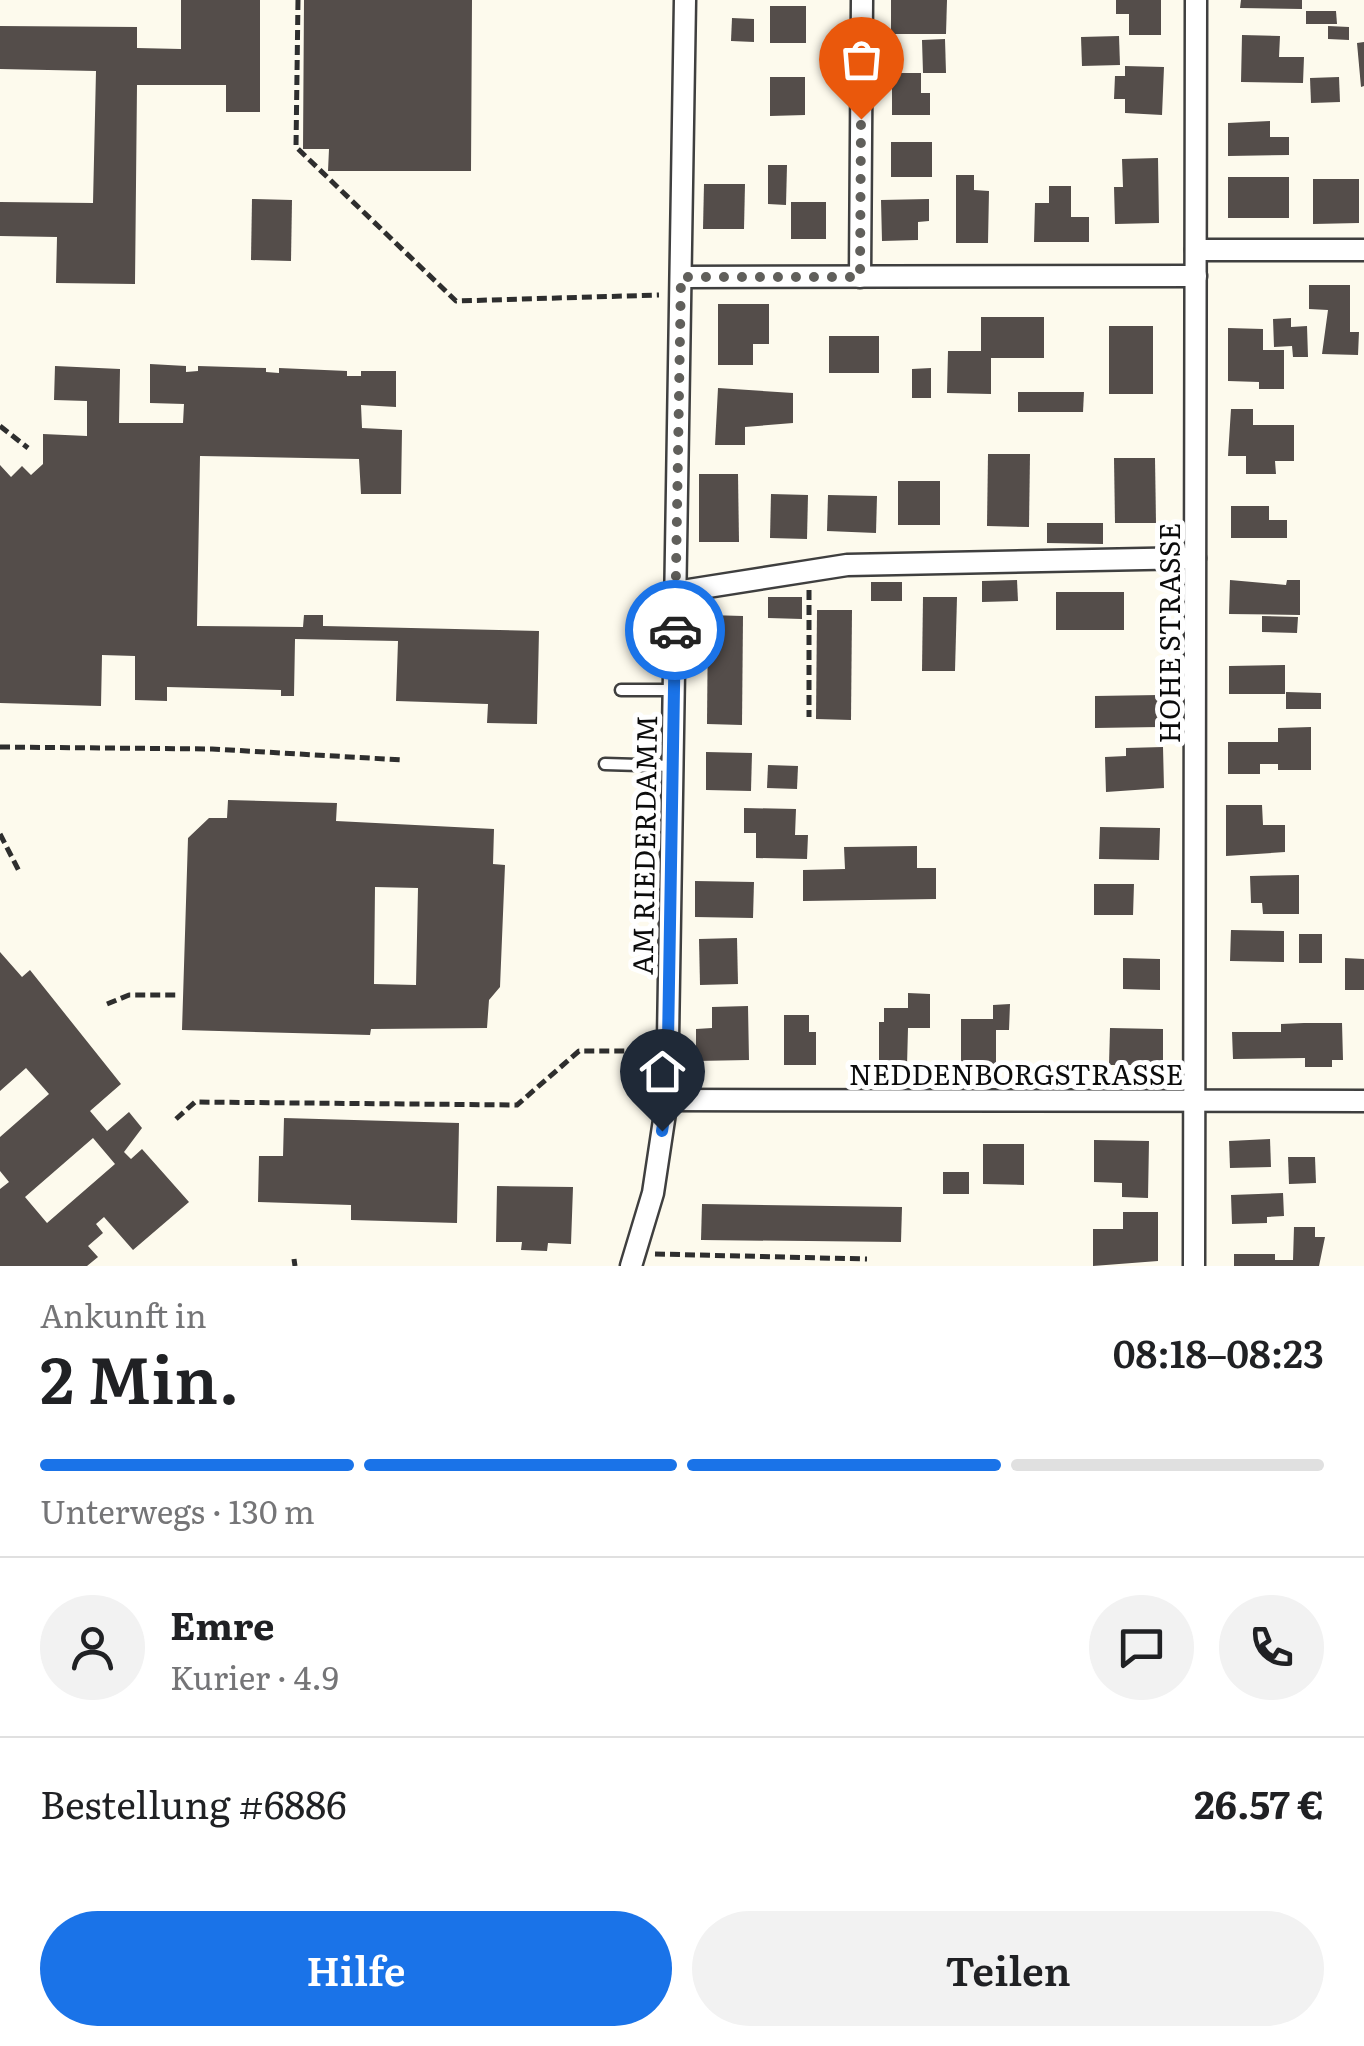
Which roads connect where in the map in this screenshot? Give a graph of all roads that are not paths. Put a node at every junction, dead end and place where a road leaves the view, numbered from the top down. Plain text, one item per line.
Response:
1 (685, 0) edge
2 (862, 0) edge
3 (1196, 0) edge
4 (1196, 250) junction
5 (1364, 250) edge
6 (1196, 276) junction
7 (860, 277) junction
8 (681, 285) junction
9 (1195, 558) junction
10 (676, 592) junction
11 (622, 690) dead end
12 (674, 690) junction
13 (604, 764) dead end
14 (672, 766) junction
15 (667, 1100) junction
16 (1364, 1101) edge
17 (1194, 1102) junction
18 (633, 1259) edge
19 (1194, 1266) edge

1 - 8 street, AM RIEDERDAMM
2 - 7 street
3 - 4 street, HOHE STRASSE
4 - 5 street
4 - 6 street, HOHE STRASSE
6 - 7 street
6 - 9 street, HOHE STRASSE
7 - 8 street
8 - 10 street, AM RIEDERDAMM
9 - 10 street
9 - 17 street, HOHE STRASSE
10 - 12 street, AM RIEDERDAMM
11 - 12 lane
12 - 14 street, AM RIEDERDAMM
13 - 14 lane
14 - 15 street, AM RIEDERDAMM
15 - 17 street, NEDDENBORGSTRASSE
15 - 18 street, AM RIEDERDAMM
16 - 17 street, NEDDENBORGSTRASSE
17 - 19 street, HOHE STRASSE

